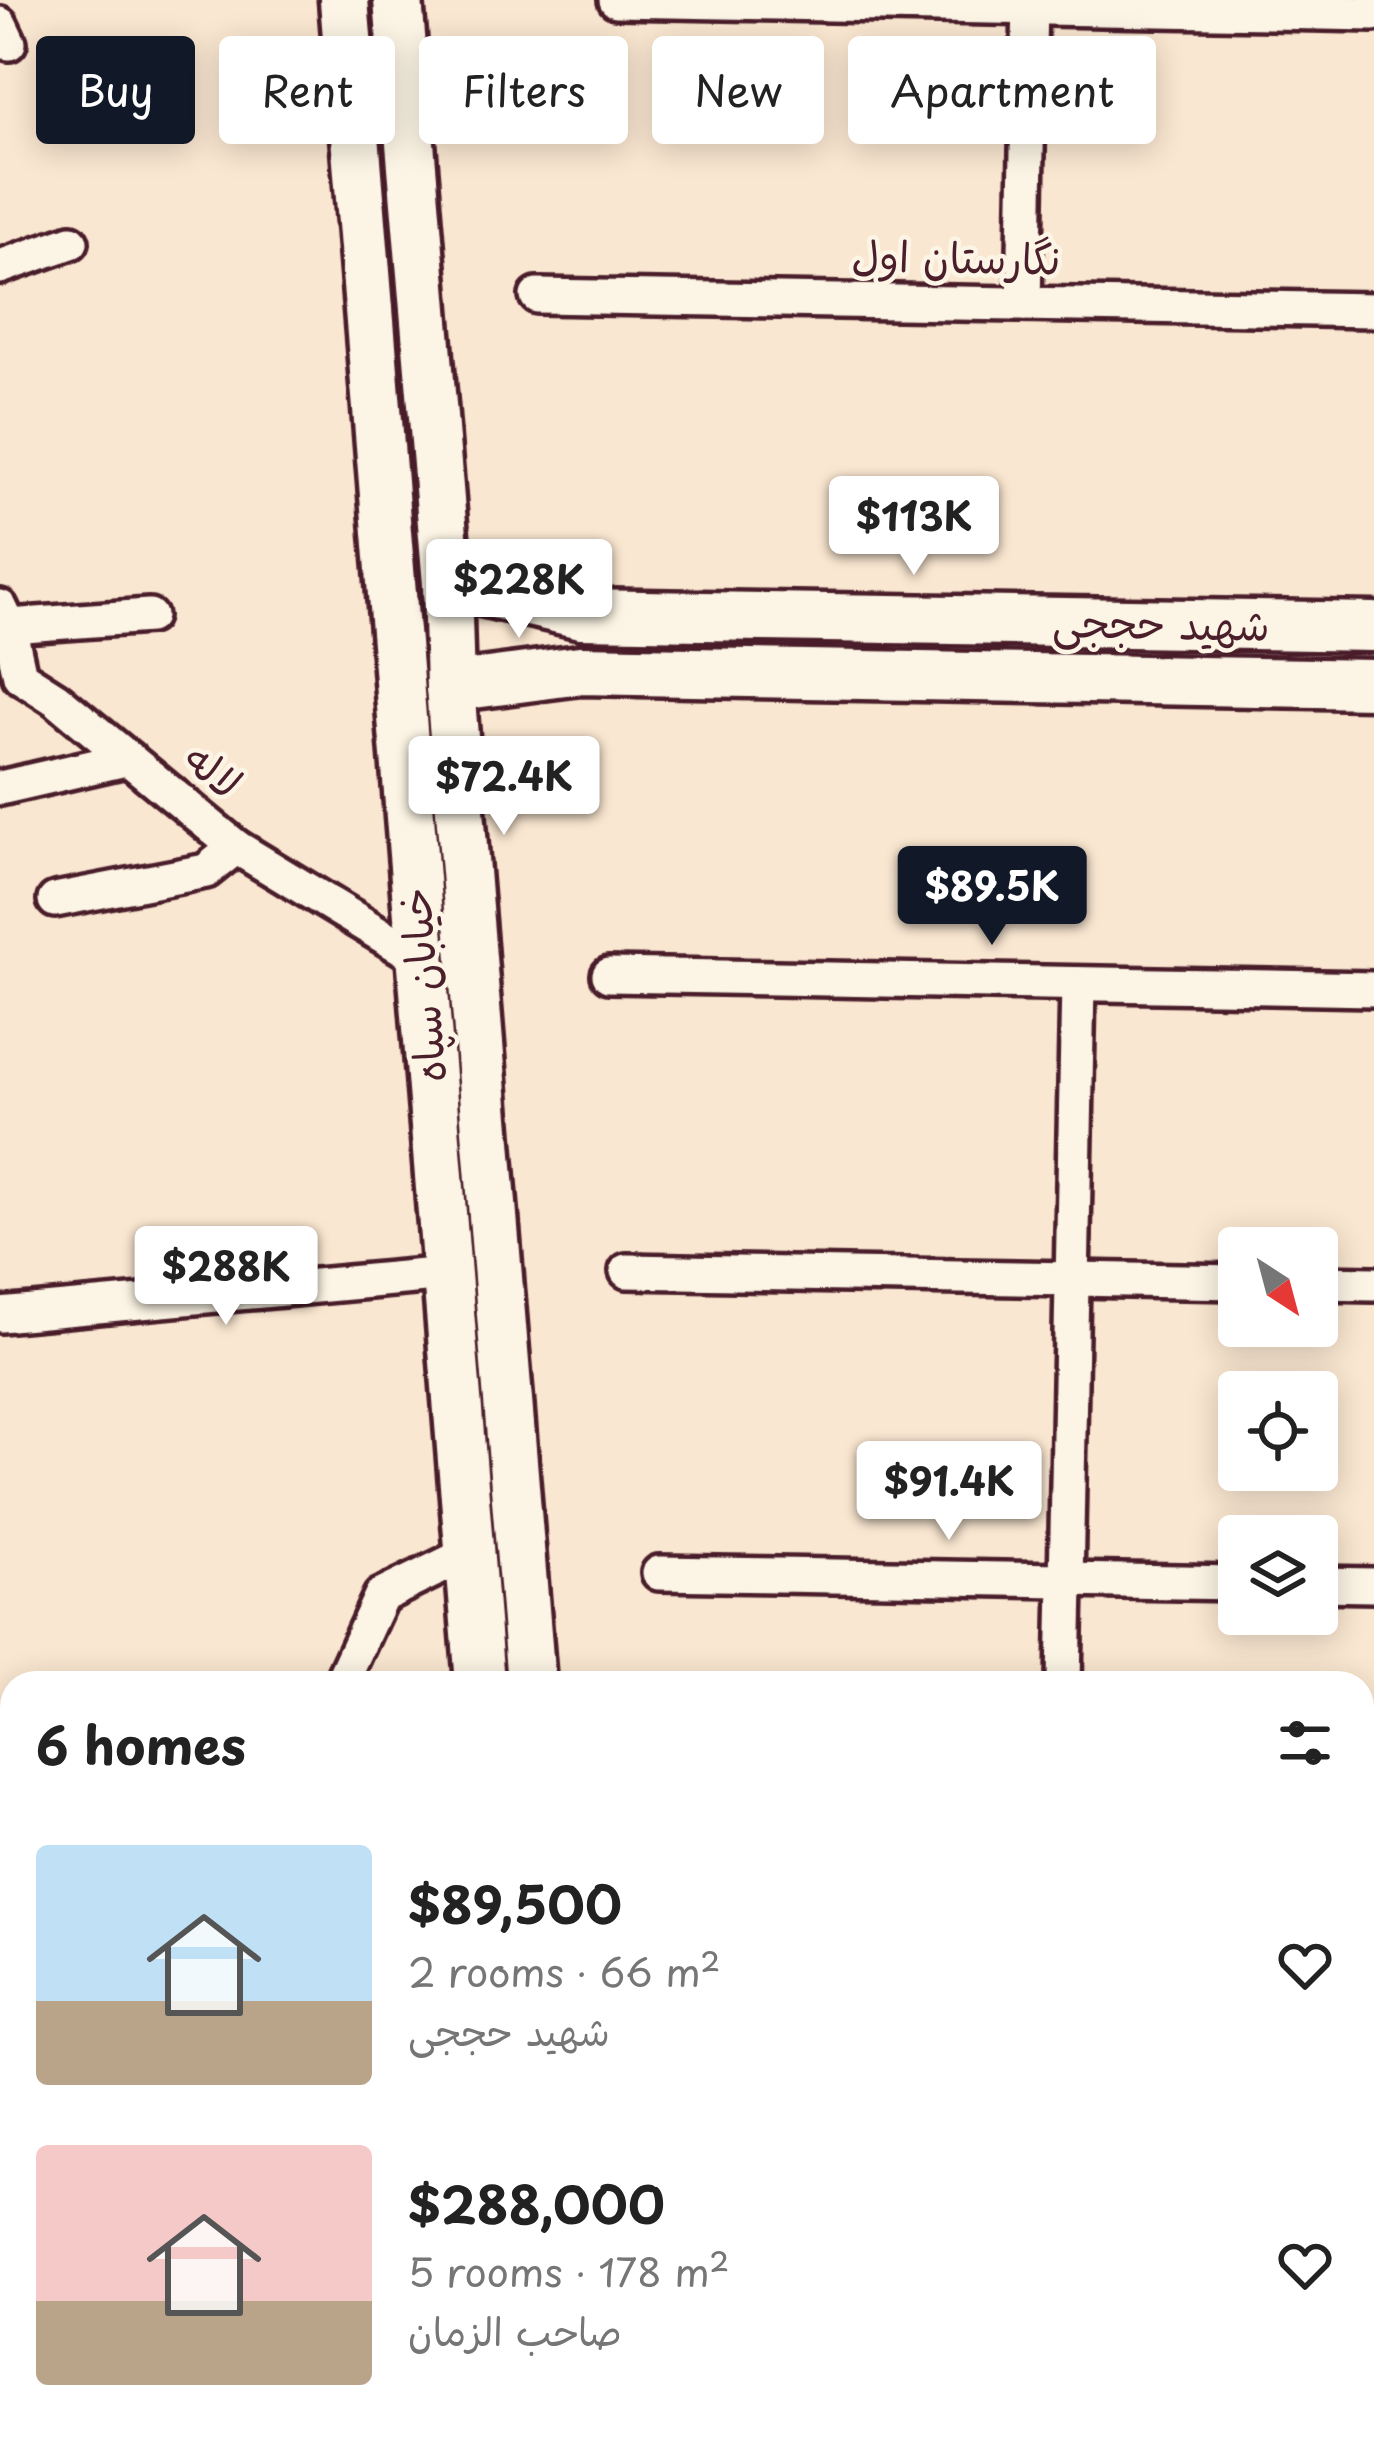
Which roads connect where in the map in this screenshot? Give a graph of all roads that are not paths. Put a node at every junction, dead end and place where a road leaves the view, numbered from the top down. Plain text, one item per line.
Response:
1 (344, 0) edge
2 (398, 0) edge
3 (616, 0) edge
4 (1030, 4) edge
5 (1374, 14) edge
6 (71, 242) dead end
7 (0, 267) edge
8 (537, 296) dead end
9 (1024, 304) junction
10 (1374, 310) edge
11 (447, 583) junction
12 (582, 614) junction
13 (149, 616) dead end
14 (5, 617) edge
15 (1374, 627) edge
16 (580, 670) junction
17 (10, 679) edge
18 (1374, 684) edge
19 (450, 687) junction
20 (126, 760) junction
21 (0, 788) edge
22 (236, 848) junction
23 (56, 900) dead end
24 (421, 959) junction
25 (609, 975) dead end
26 (1078, 984) junction
27 (1374, 989) edge
28 (627, 1271) dead end
29 (446, 1274) junction
30 (1072, 1279) junction
31 (1218, 1282) edge
32 (1338, 1283) edge
33 (1374, 1284) edge
34 (0, 1315) edge
35 (469, 1553) junction
36 (659, 1573) dead end
37 (1066, 1580) junction
38 (1218, 1583) edge
39 (1338, 1584) edge
40 (1374, 1585) edge
41 (347, 1671) edge
42 (478, 1671) edge
43 (530, 1671) edge
44 (1064, 1671) edge

1 - 24 main road, خیابان سپاه
2 - 11 main road, خیابان سپاه
3 - 4 street
4 - 5 street
4 - 9 street
6 - 7 street
8 - 9 street, نگارستان اول
9 - 10 street, نگارستان اول
11 - 12 main road, شهید حججی
11 - 19 main road, خیابان سپاه
12 - 15 main road, شهید حججی
12 - 16 main road
13 - 14 street
14 - 17 street, لاله
16 - 18 main road, شهید حججی
16 - 19 main road, شهید حججی
17 - 20 street, لاله
19 - 43 main road, خیابان سپاه
20 - 21 street
20 - 22 street, لاله
22 - 23 street
22 - 24 street, لاله
24 - 29 main road, خیابان سپاه
25 - 26 street
26 - 27 street
26 - 30 street
28 - 30 street
29 - 34 street
29 - 35 main road, خیابان سپاه
30 - 31 street
30 - 37 street
32 - 33 street
35 - 41 street
35 - 42 main road, خیابان سپاه
36 - 37 street
37 - 38 street
37 - 44 street
39 - 40 street

